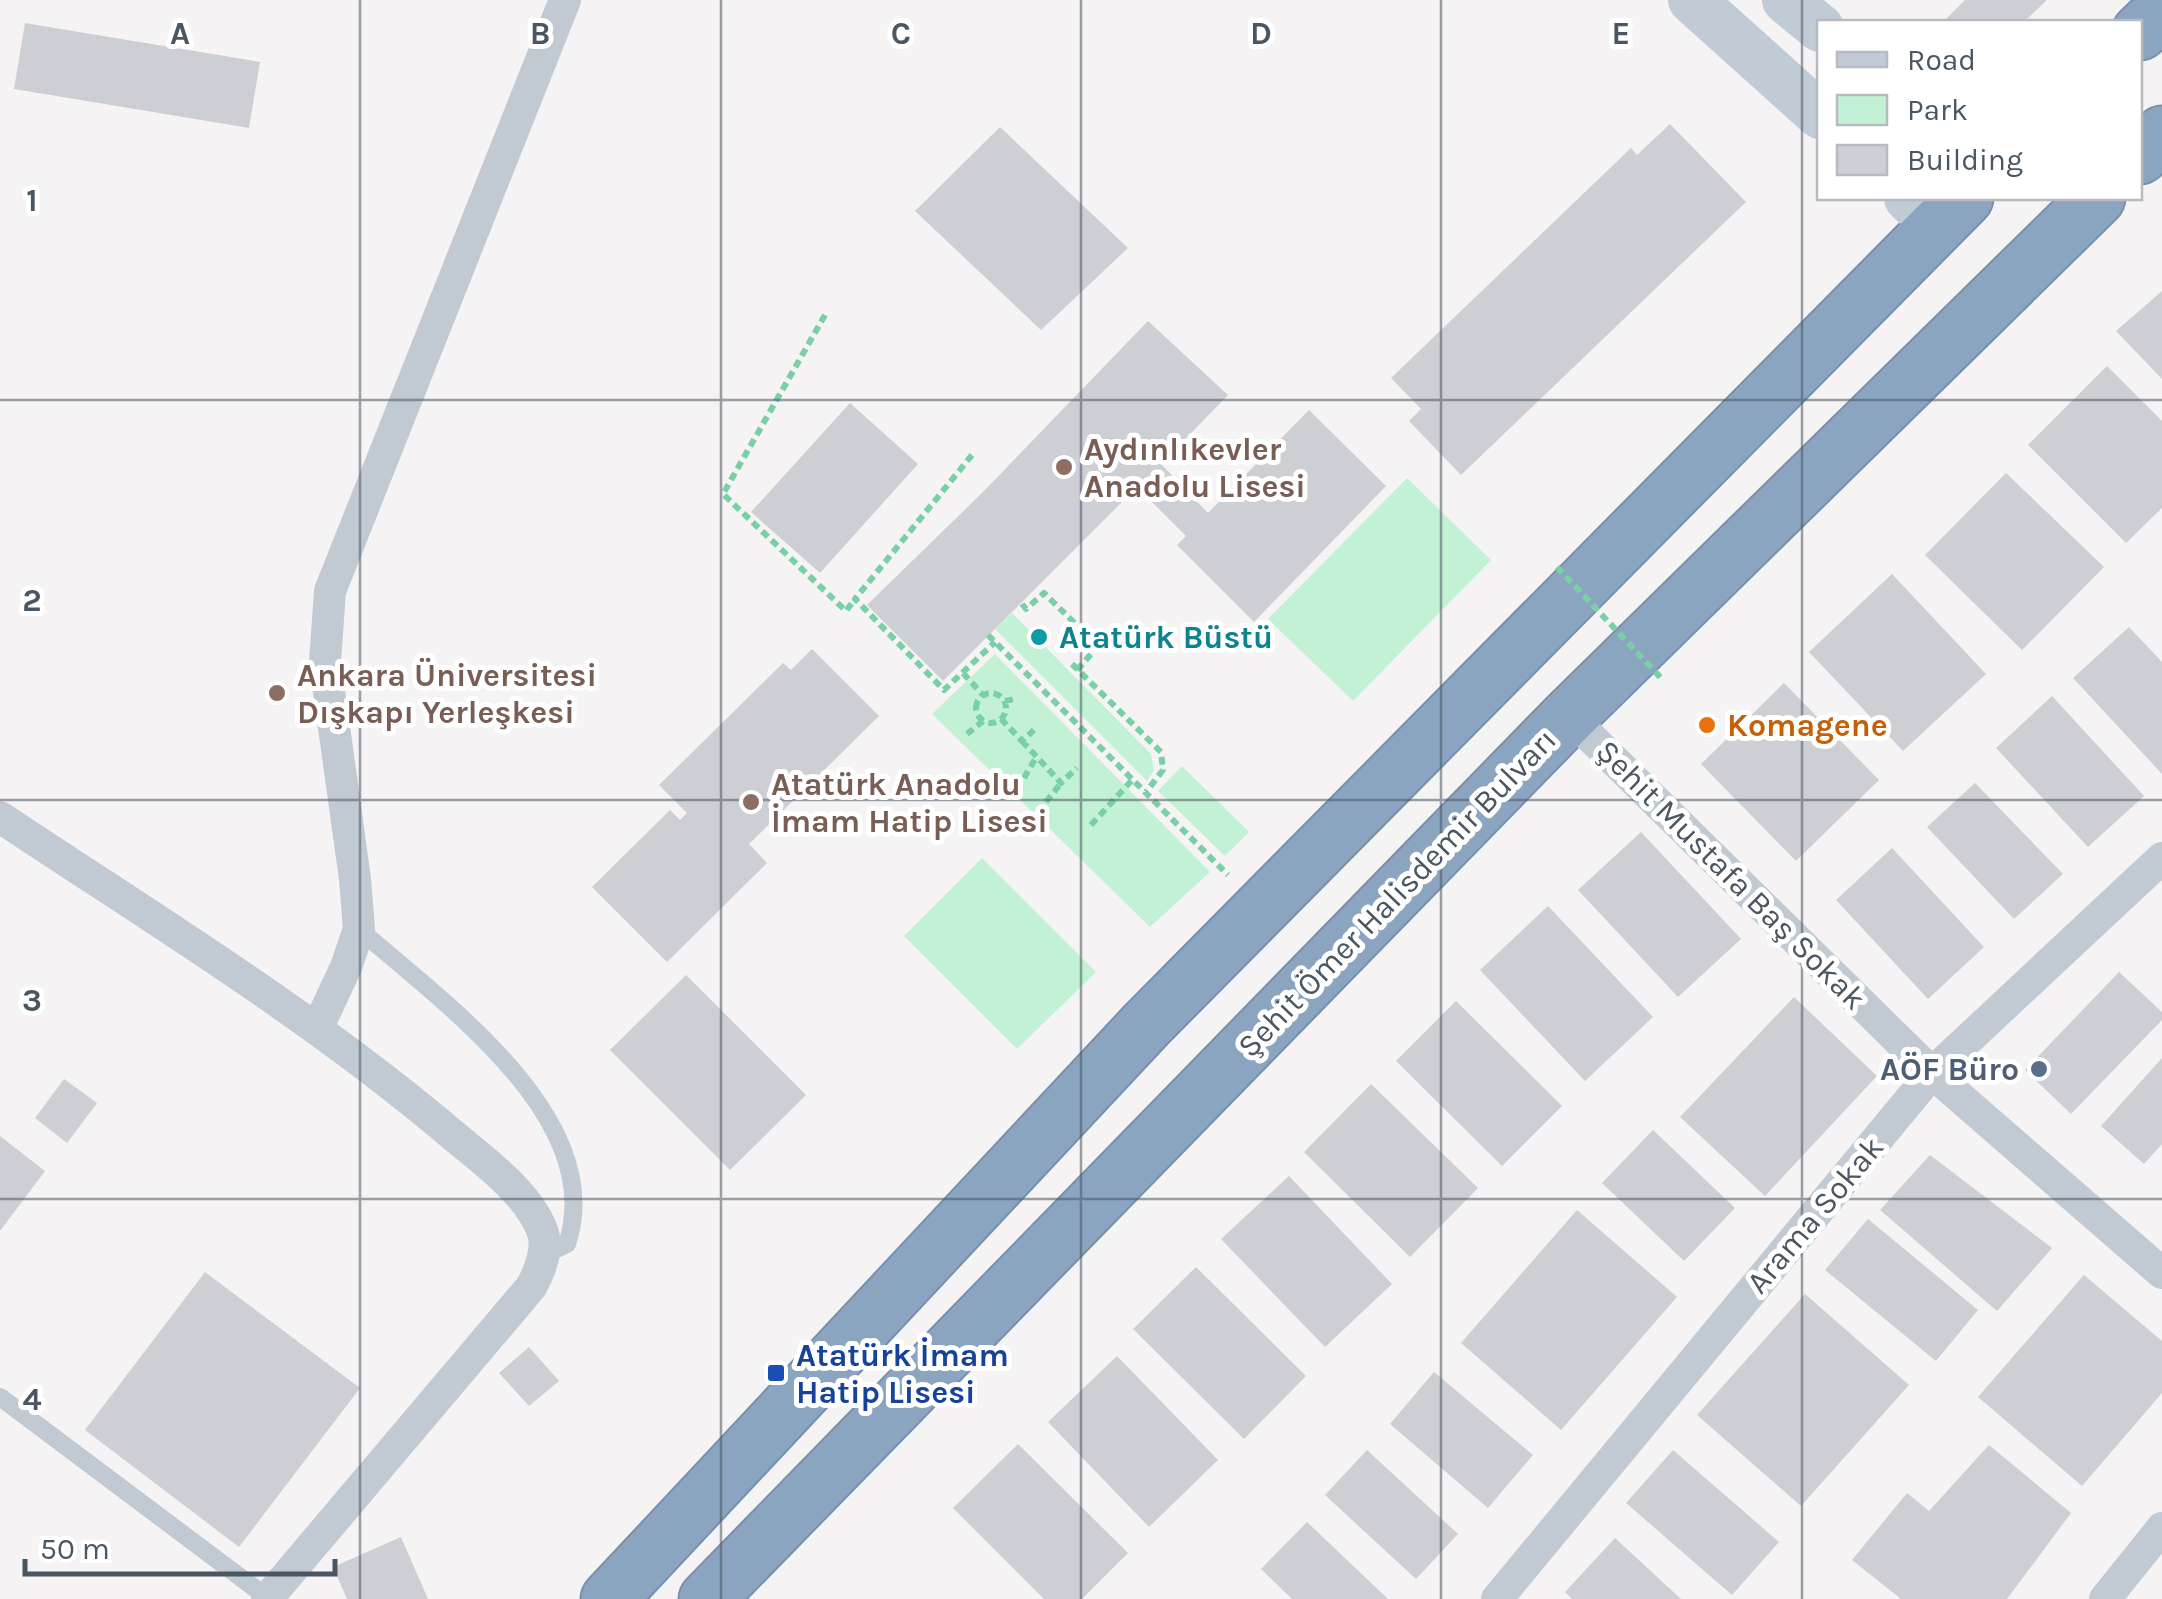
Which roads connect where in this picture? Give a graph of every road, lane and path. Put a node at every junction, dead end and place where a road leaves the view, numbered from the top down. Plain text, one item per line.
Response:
1 (565, 0) edge
2 (1692, 0) edge
3 (1786, 0) edge
4 (2162, 11) edge
5 (1817, 26) edge
6 (2142, 30) edge
7 (1817, 112) edge
8 (2162, 134) edge
9 (2142, 154) edge
10 (2095, 200) edge
11 (1937, 207) edge
12 (825, 315) dead end
13 (972, 455) dead end
14 (1557, 568) dead end
15 (856, 599) junction
16 (1023, 608) dead end
17 (988, 635) dead end
18 (995, 642) junction
19 (963, 673) junction
20 (1661, 678) dead end
21 (983, 695) junction
22 (1015, 699) dead end
23 (1005, 700) junction
24 (1570, 716) junction
25 (1002, 719) junction
26 (983, 720) junction
27 (1034, 730) dead end
28 (968, 734) dead end
29 (1022, 740) junction
30 (1037, 756) junction
31 (1078, 768) dead end
32 (1024, 778) dead end
33 (1132, 779) junction
34 (1062, 783) junction
35 (1146, 792) junction
36 (1046, 802) dead end
37 (0, 816) edge
38 (1091, 825) dead end
39 (2162, 858) edge
40 (1261, 908) junction
41 (358, 929) junction
42 (317, 1029) junction
43 (1932, 1073) junction
44 (542, 1256) junction
45 (2162, 1273) edge
46 (0, 1397) edge
47 (2162, 1528) edge
48 (267, 1599) edge
49 (609, 1599) edge
50 (707, 1599) edge
51 (1497, 1599) edge
52 (2105, 1599) edge

1 - 41 street
2 - 7 main road
3 - 5 main road
4 - 6 highway
8 - 9 highway
10 - 24 highway, Şehit Ömer Halisdemir Bulvarı
11 - 40 highway
12 - 15 path
13 - 15 path
14 - 20 path, bridge
15 - 19 path
16 - 35 path
17 - 18 path
18 - 19 path
18 - 33 path
19 - 21 path
21 - 23 path
21 - 26 path
22 - 23 path
23 - 25 path
24 - 43 street, Şehit Mustafa Baş Sokak
24 - 50 highway, Şehit Ömer Halisdemir Bulvarı
25 - 26 path
25 - 29 path
26 - 28 path
27 - 29 path
29 - 30 path
30 - 32 path
30 - 34 path
31 - 34 path
33 - 35 path
33 - 38 path
34 - 36 path
35 - 40 path
37 - 42 street
39 - 43 street, Arama Sokak
40 - 49 highway
41 - 42 street
41 - 44 lane
42 - 44 street
43 - 45 street, Şehit Mustafa Baş Sokak
43 - 51 street, Arama Sokak
44 - 48 street
46 - 48 lane
47 - 52 street

